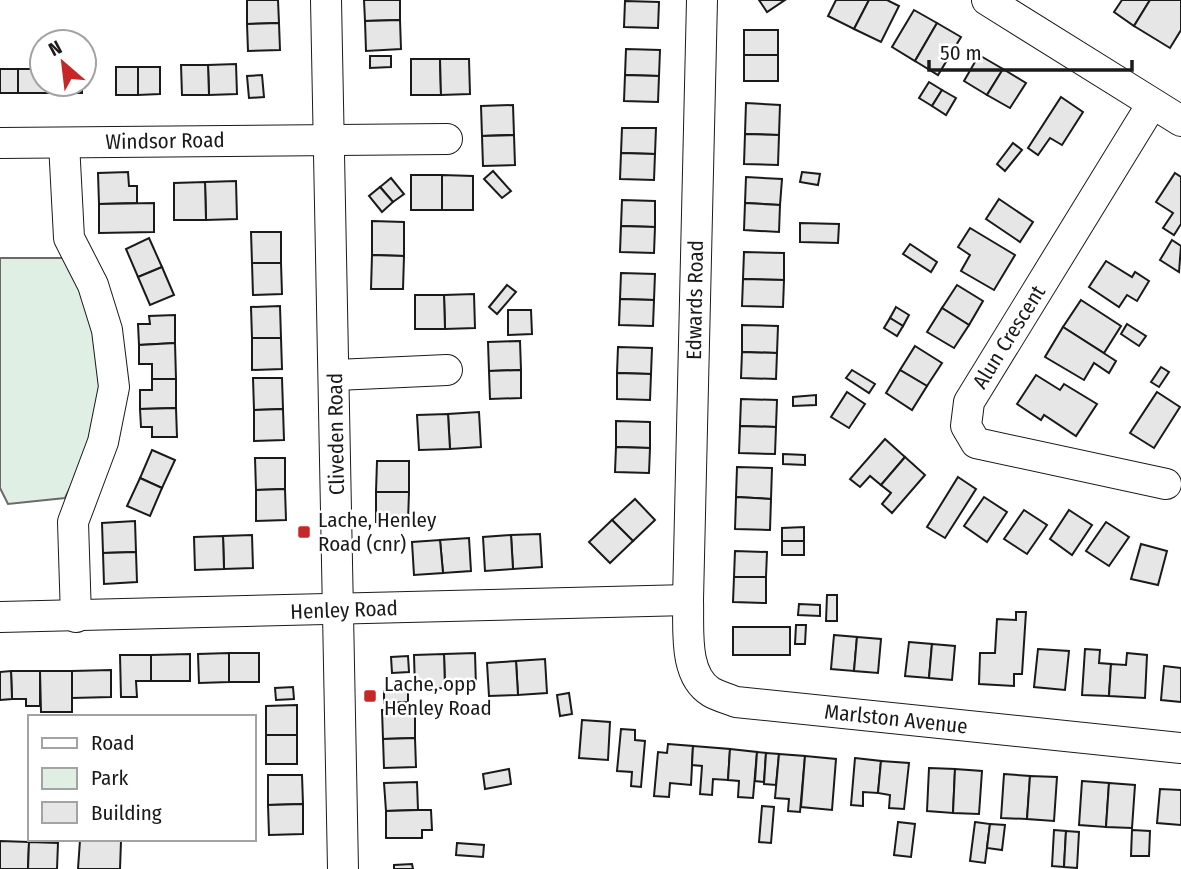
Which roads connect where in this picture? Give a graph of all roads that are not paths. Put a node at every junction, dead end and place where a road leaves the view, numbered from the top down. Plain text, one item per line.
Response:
1 (326, 0) edge
2 (702, 0) edge
3 (987, 0) edge
4 (1152, 104) junction
5 (1181, 121) edge
6 (330, 139) junction
7 (447, 139) dead end
8 (0, 143) edge
9 (64, 143) junction
10 (447, 370) dead end
11 (336, 374) junction
12 (1166, 484) dead end
13 (688, 600) junction
14 (338, 610) junction
15 (0, 617) edge
16 (76, 617) junction
17 (1181, 748) edge
18 (343, 869) edge

1 - 6 street, Cliveden Road
2 - 13 street, Edwards Road
3 - 4 street
4 - 5 street
4 - 12 street, Alun Crescent
6 - 7 street, Windsor Road
6 - 9 street, Windsor Road
6 - 11 street, Cliveden Road
8 - 9 street, Windsor Road
9 - 16 street
10 - 11 street
11 - 14 street, Cliveden Road
13 - 14 street, Henley Road
13 - 17 street, Marlston Avenue
14 - 16 street, Henley Road
14 - 18 street, Cliveden Road
15 - 16 street, Henley Road

